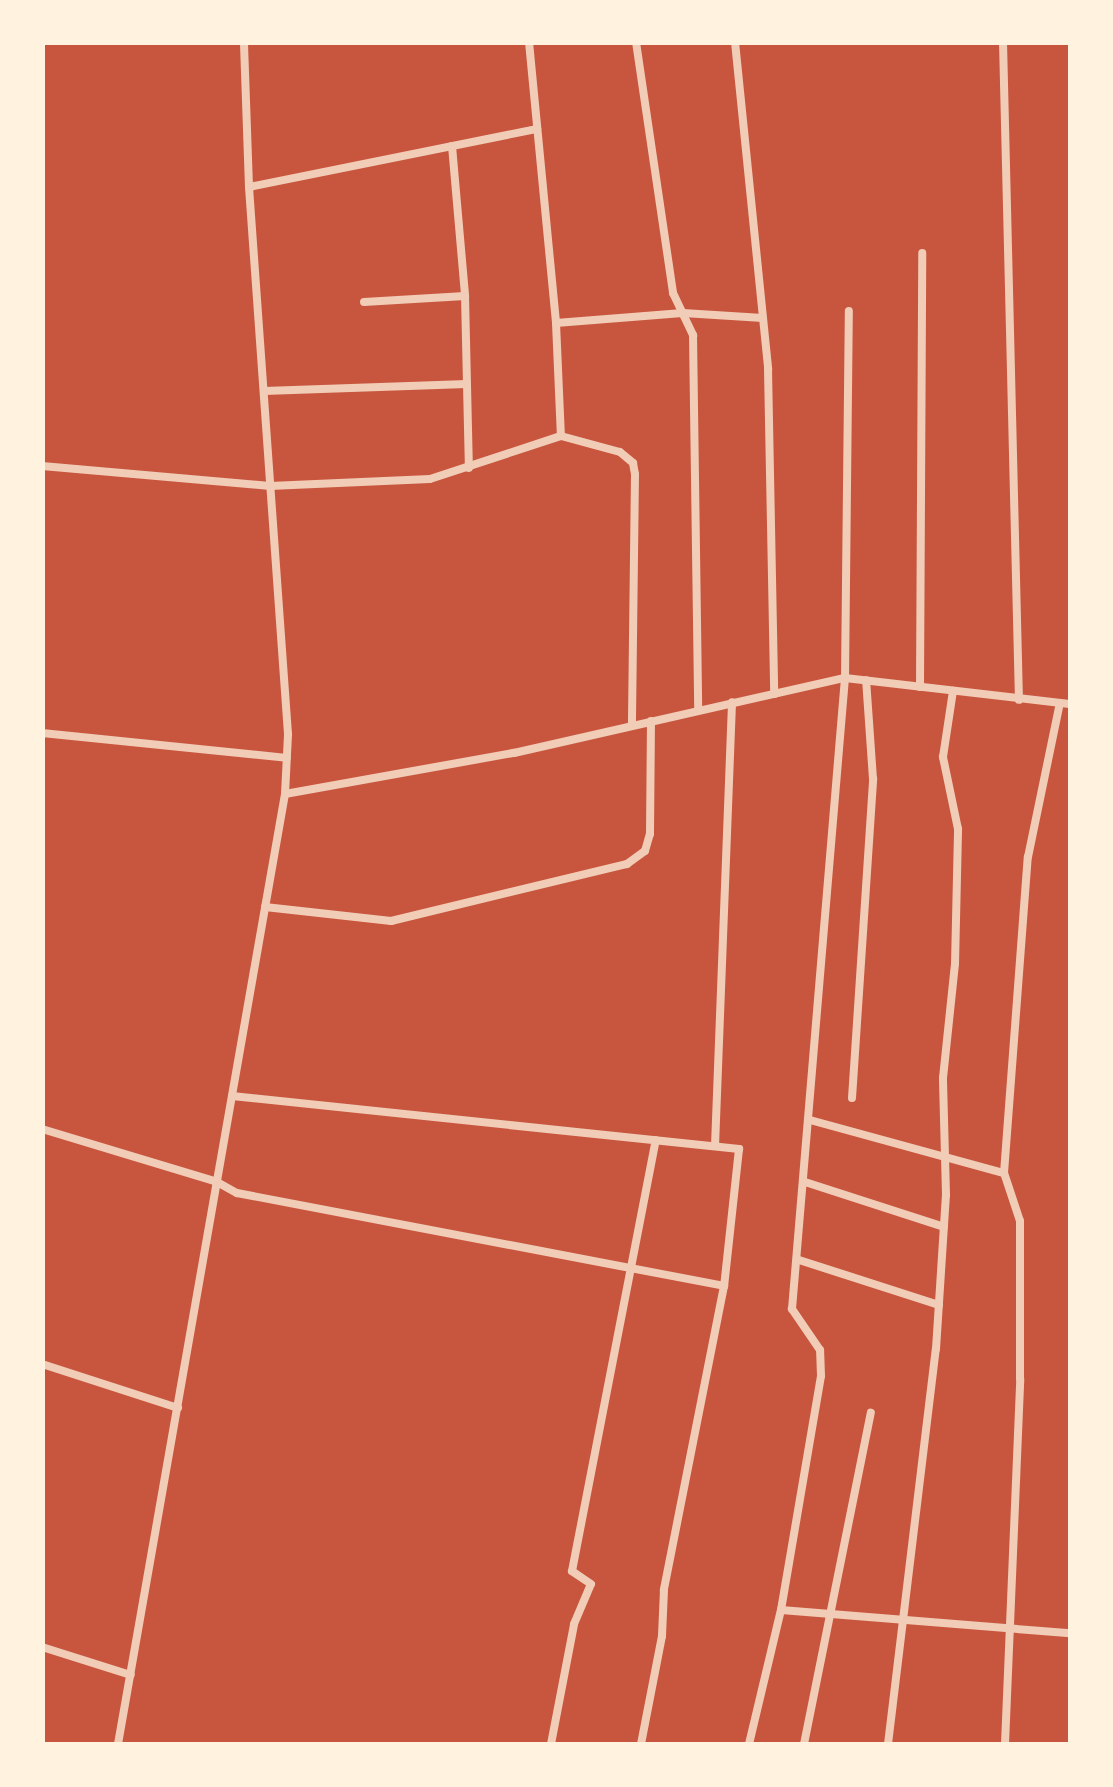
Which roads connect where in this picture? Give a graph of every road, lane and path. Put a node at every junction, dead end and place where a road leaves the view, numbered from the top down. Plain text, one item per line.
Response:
1 (244, 42) edge
2 (528, 42) edge
3 (636, 42) edge
4 (735, 42) edge
5 (1003, 42) edge
6 (537, 129) junction
7 (452, 146) junction
8 (249, 187) junction
9 (922, 253) dead end
10 (465, 296) junction
11 (364, 302) dead end
12 (849, 311) dead end
13 (683, 313) junction
14 (763, 318) junction
15 (556, 323) junction
16 (467, 384) junction
17 (264, 391) junction
18 (560, 436) junction
19 (42, 466) edge
20 (469, 468) junction
21 (270, 486) junction
22 (845, 678) junction
23 (866, 680) junction
24 (920, 687) junction
25 (952, 691) junction
26 (774, 694) junction
27 (1019, 700) junction
28 (732, 702) junction
29 (1060, 703) junction
30 (1070, 704) edge
31 (698, 710) junction
32 (651, 721) junction
33 (632, 726) junction
34 (42, 733) edge
35 (286, 758) junction
36 (285, 794) junction
37 (265, 907) junction
38 (232, 1096) junction
39 (852, 1098) dead end
40 (810, 1120) junction
41 (42, 1130) edge
42 (656, 1140) junction
43 (715, 1146) junction
44 (948, 1158) junction
45 (1004, 1173) junction
46 (217, 1182) junction
47 (805, 1182) junction
48 (944, 1227) junction
49 (799, 1260) junction
50 (628, 1266) junction
51 (724, 1286) junction
52 (939, 1305) junction
53 (42, 1364) edge
54 (178, 1408) junction
55 (871, 1413) dead end
56 (781, 1610) junction
57 (833, 1614) junction
58 (904, 1620) junction
59 (1009, 1628) junction
60 (1070, 1633) edge
61 (42, 1648) edge
62 (131, 1675) junction
63 (118, 1744) edge
64 (551, 1744) edge
65 (641, 1744) edge
66 (749, 1744) edge
67 (804, 1744) edge
68 (888, 1744) edge
69 (1005, 1744) edge

1 - 8 street
2 - 6 street
3 - 13 street
4 - 14 street
5 - 27 street
6 - 7 street
6 - 15 street
7 - 8 street
7 - 10 street
8 - 17 street
9 - 24 street
10 - 11 street
10 - 16 street
12 - 22 street
13 - 14 street
13 - 15 street
13 - 31 street
14 - 26 street
15 - 18 street
16 - 17 street
16 - 20 street
17 - 21 street
18 - 20 street
18 - 33 street
19 - 21 street
20 - 21 street
21 - 35 street
22 - 23 street
22 - 26 street
22 - 40 street
23 - 24 street
23 - 39 street
24 - 25 street
25 - 27 street
25 - 44 street
26 - 28 street
27 - 29 street
28 - 31 street
28 - 43 street
29 - 30 street
29 - 45 street
31 - 32 street
32 - 33 street
32 - 37 street
33 - 36 street
34 - 35 street
35 - 36 street
36 - 37 street
37 - 38 street
38 - 42 street
38 - 46 street
40 - 44 street
40 - 47 street
41 - 46 street
42 - 43 street
42 - 50 street
43 - 51 street
44 - 45 street
44 - 48 street
45 - 59 street
46 - 50 street
46 - 54 street
47 - 48 street
47 - 49 street
48 - 52 street
49 - 52 street
49 - 56 street
50 - 51 street
50 - 64 street
51 - 65 street
52 - 58 street
53 - 54 street
54 - 62 street
55 - 57 street
56 - 57 street
56 - 66 street
57 - 58 street
57 - 67 street
58 - 59 street
58 - 68 street
59 - 60 street
59 - 69 street
61 - 62 street
62 - 63 street

